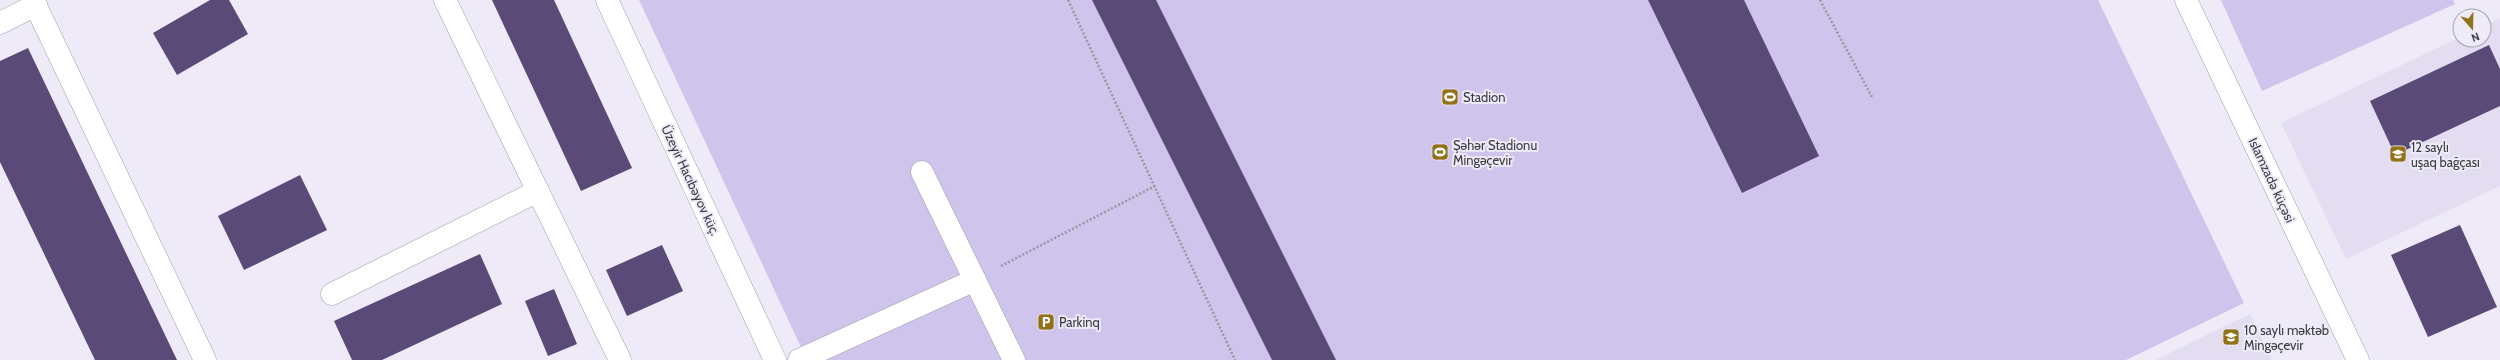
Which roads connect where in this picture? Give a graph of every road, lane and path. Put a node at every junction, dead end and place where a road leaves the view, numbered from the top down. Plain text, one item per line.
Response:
1 (446, 0) edge
2 (607, 0) edge
3 (1068, 0) edge
4 (1820, 0) edge
5 (2186, 0) edge
6 (34, 3) edge
7 (0, 23) edge
8 (1872, 97) dead end
9 (922, 172) dead end
10 (1155, 186) junction
11 (538, 191) junction
12 (975, 280) junction
13 (332, 294) dead end
14 (205, 360) edge
15 (620, 360) edge
16 (775, 360) edge
17 (799, 360) edge
18 (1014, 360) edge
19 (1235, 360) edge
20 (2358, 360) edge

1 - 11 street
2 - 16 street, Üzeyir Hacıbəyov küç.
3 - 10 path
4 - 8 path
5 - 20 street, Islamzadə küçəsi
6 - 7 street
6 - 14 street
9 - 12 street
10 - 12 path
10 - 19 path
11 - 13 street
11 - 15 street
12 - 17 street
12 - 18 street

